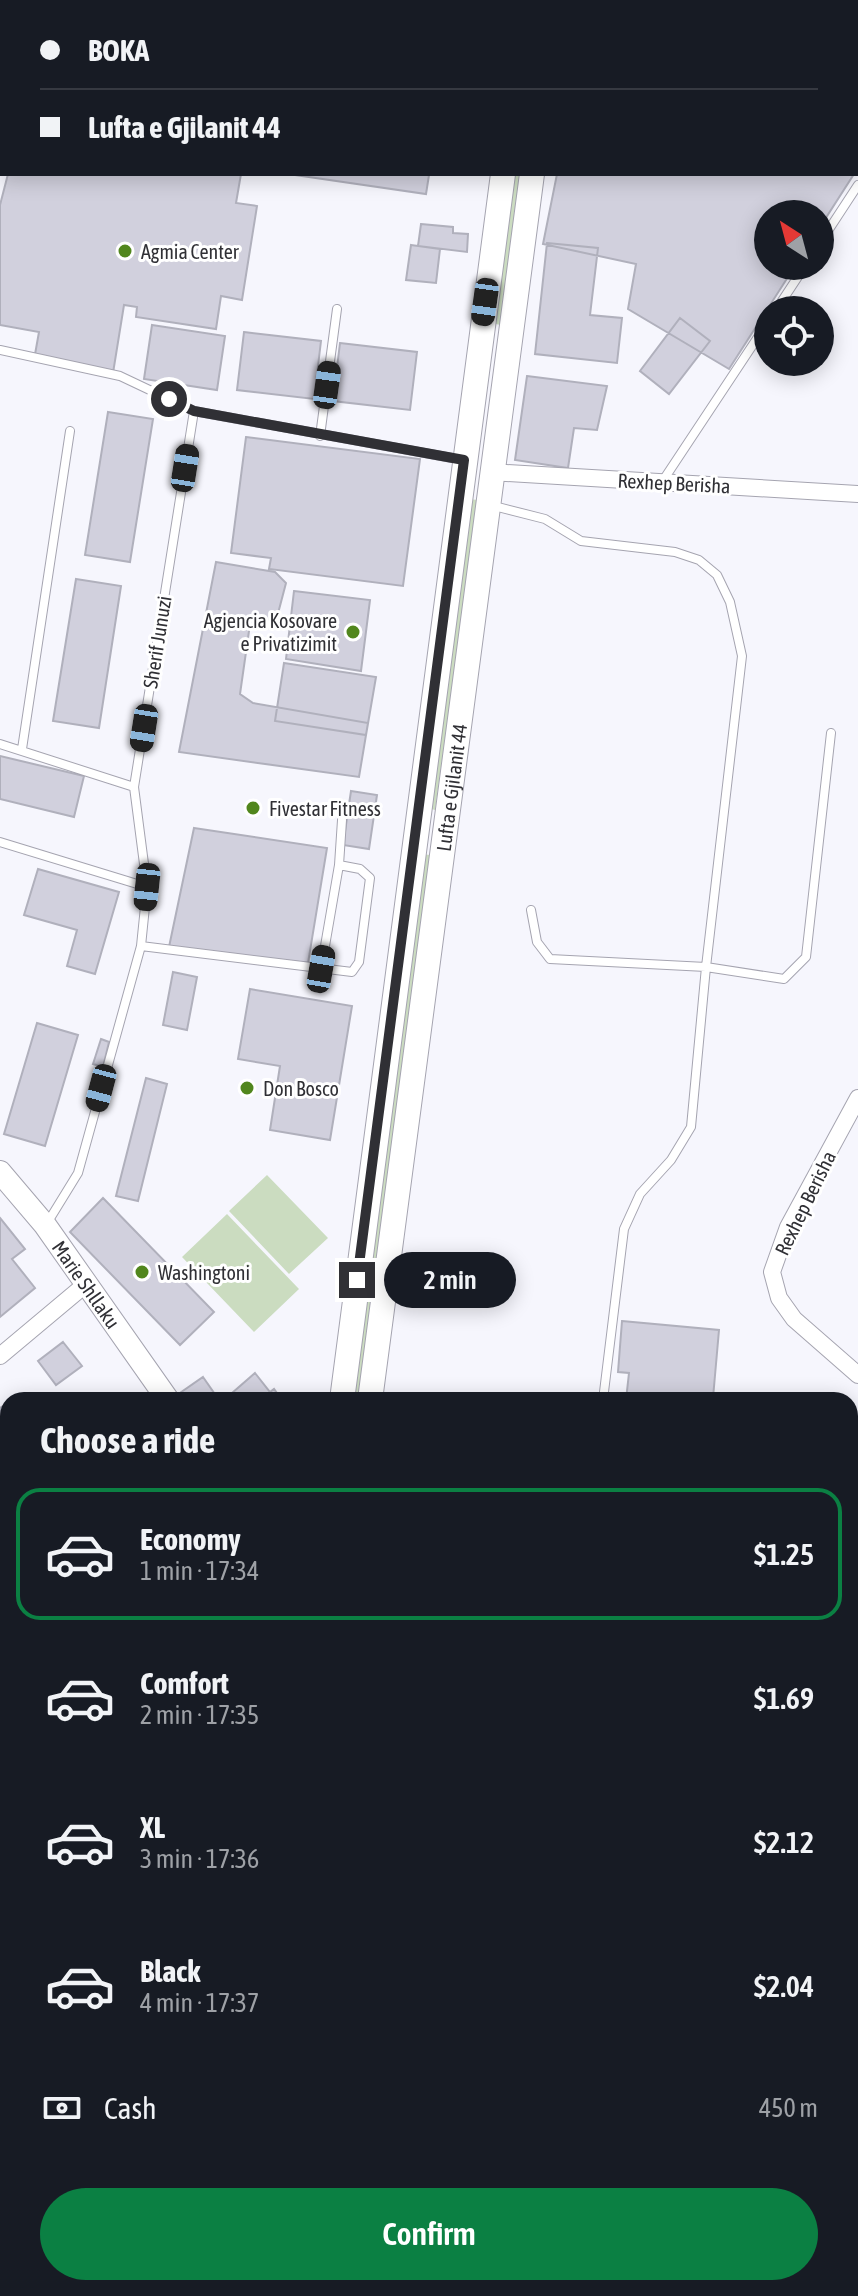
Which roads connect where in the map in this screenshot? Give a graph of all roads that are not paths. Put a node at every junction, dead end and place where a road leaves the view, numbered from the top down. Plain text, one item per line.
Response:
1 (503, 176) edge
2 (532, 176) edge
3 (858, 185) edge
4 (834, 222) edge
5 (337, 309) dead end
6 (754, 343) edge
7 (0, 350) edge
8 (194, 411) junction
9 (70, 431) dead end
10 (320, 436) junction
11 (464, 460) junction
12 (490, 472) junction
13 (662, 482) junction
14 (858, 494) edge
15 (486, 503) junction
16 (831, 733) dead end
17 (0, 744) edge
18 (22, 749) junction
19 (134, 787) junction
20 (342, 820) dead end
21 (0, 842) edge
22 (339, 865) junction
23 (147, 887) junction
24 (531, 910) dead end
25 (141, 946) junction
26 (706, 967) junction
27 (321, 969) junction
28 (858, 1098) edge
29 (0, 1172) edge
30 (45, 1225) junction
31 (86, 1284) junction
32 (0, 1356) edge
33 (858, 1375) edge
34 (162, 1392) edge
35 (343, 1392) edge
36 (371, 1392) edge
37 (604, 1392) edge

1 - 11 main road, Lufta e Gjilanit 44
2 - 12 main road, Lufta e Gjilanit 44
3 - 4 lane
5 - 10 lane
6 - 13 lane
7 - 8 lane
8 - 10 lane
8 - 19 lane, Sherif Junuzi
9 - 18 lane
10 - 11 lane
11 - 35 main road, Lufta e Gjilanit 44
12 - 13 street, Rexhep Berisha
12 - 15 main road, Lufta e Gjilanit 44
13 - 14 street, Rexhep Berisha
15 - 26 lane
15 - 36 main road, Lufta e Gjilanit 44
16 - 26 lane
17 - 18 lane
18 - 19 lane
19 - 23 lane, Sherif Junuzi
20 - 22 lane
21 - 23 lane
22 - 27 lane
22 - 27 lane
23 - 25 lane, Sherif Junuzi
24 - 26 lane
25 - 27 lane
25 - 30 lane, Sherif Junuzi
26 - 37 lane
28 - 33 street, Rexhep Berisha
29 - 30 street, Marie Shllaku
30 - 31 street, Marie Shllaku
31 - 32 street
31 - 34 street, Marie Shllaku

